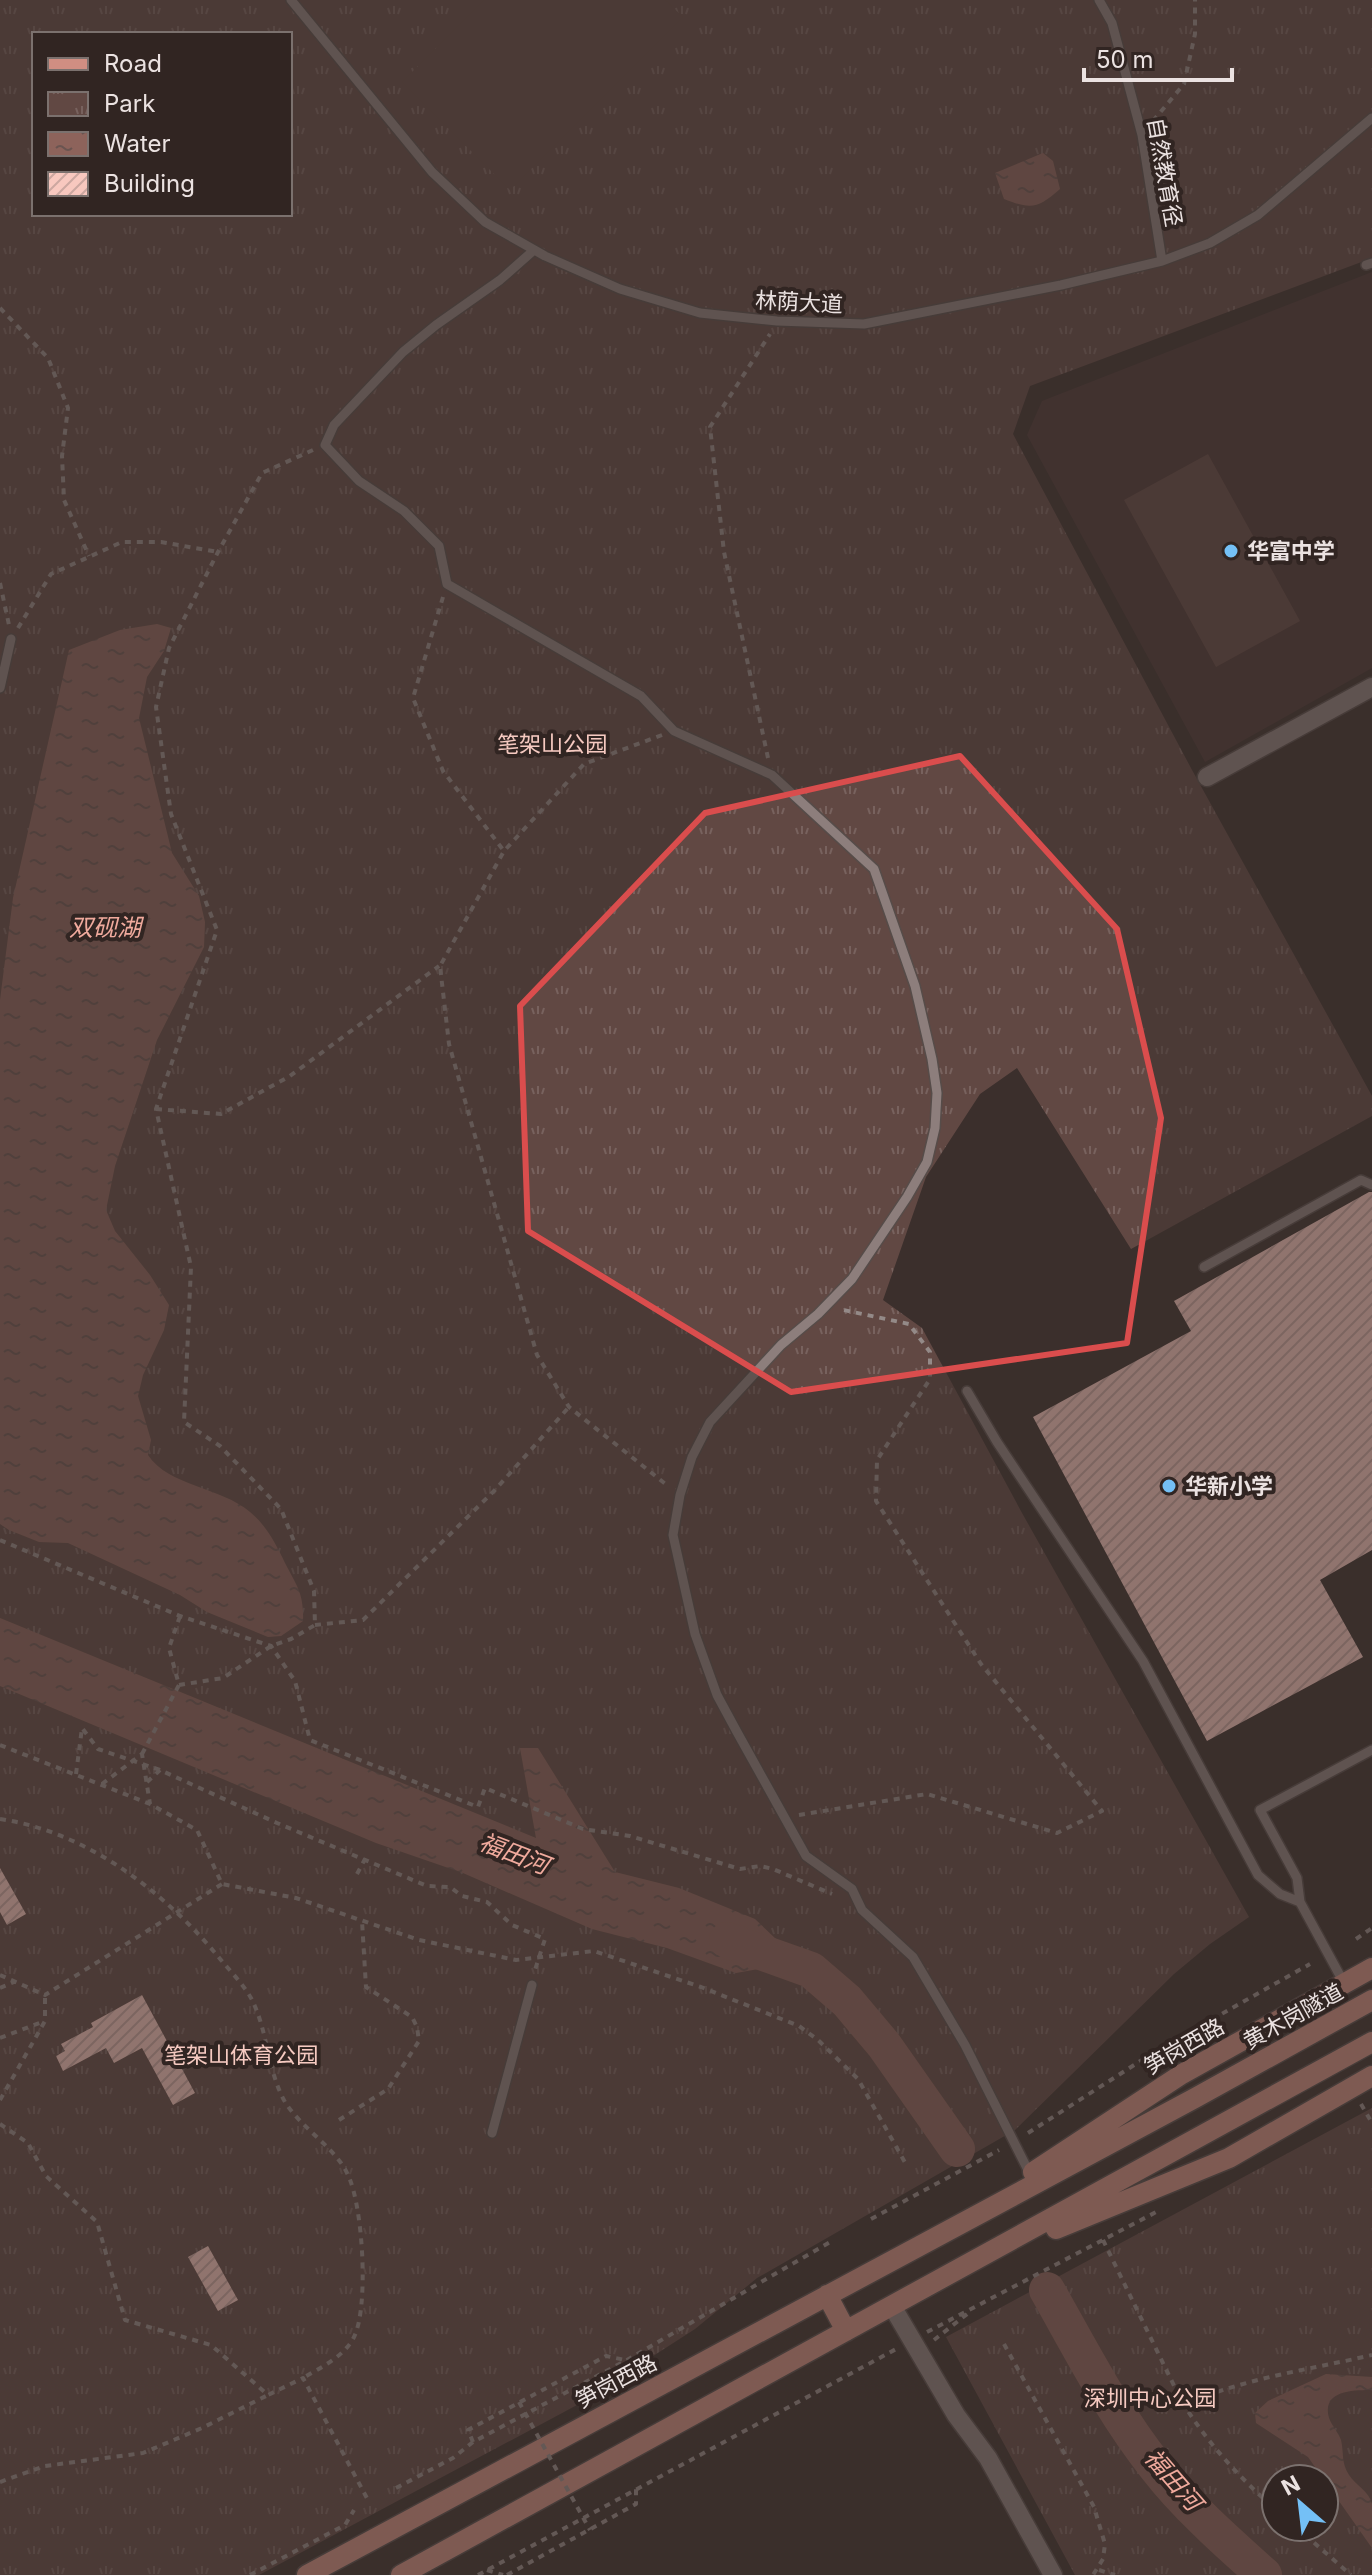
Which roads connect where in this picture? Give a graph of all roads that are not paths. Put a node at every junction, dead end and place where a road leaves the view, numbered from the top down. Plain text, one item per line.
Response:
1 (291, 0) edge
2 (1099, 0) edge
3 (1372, 118) edge
4 (534, 250) junction
5 (1162, 261) junction
6 (11, 639) road end
7 (1372, 687) edge
8 (0, 688) edge
9 (1207, 777) dead end
10 (1372, 1185) edge
11 (1204, 1267) dead end
12 (967, 1391) dead end
13 (1372, 1750) edge
14 (1300, 1902) junction
15 (1372, 1968) edge
16 (1344, 1983) junction
17 (532, 1985) road end
18 (1372, 2000) edge
19 (1372, 2042) edge
20 (1372, 2076) edge
21 (1195, 2098) joint
22 (492, 2133) dead end
23 (1030, 2174) junction
24 (948, 2230) junction
25 (967, 2265) junction
26 (827, 2295) junction
27 (892, 2306) junction
28 (846, 2331) junction
29 (307, 2575) edge
30 (401, 2575) edge
31 (1053, 2575) edge

1 - 4 lane, 林荫大道
2 - 5 lane, 自然教育径
3 - 5 lane, 林荫大道
4 - 5 lane, 林荫大道
4 - 23 lane
6 - 8 lane
7 - 9 street
10 - 11 lane
12 - 14 lane
13 - 14 lane
14 - 16 lane
15 - 16 main road, 笋岗西路
16 - 23 main road, 笋岗西路
17 - 22 lane
18 - 21 main road, 黄木岗隧道
19 - 25 main road
20 - 25 main road
21 - 24 main road, 笋岗西路
23 - 24 main road, 笋岗西路
24 - 26 main road, 笋岗西路
25 - 27 main road
26 - 28 main road
26 - 29 main road, 笋岗西路
27 - 28 main road
27 - 31 street
28 - 30 main road

